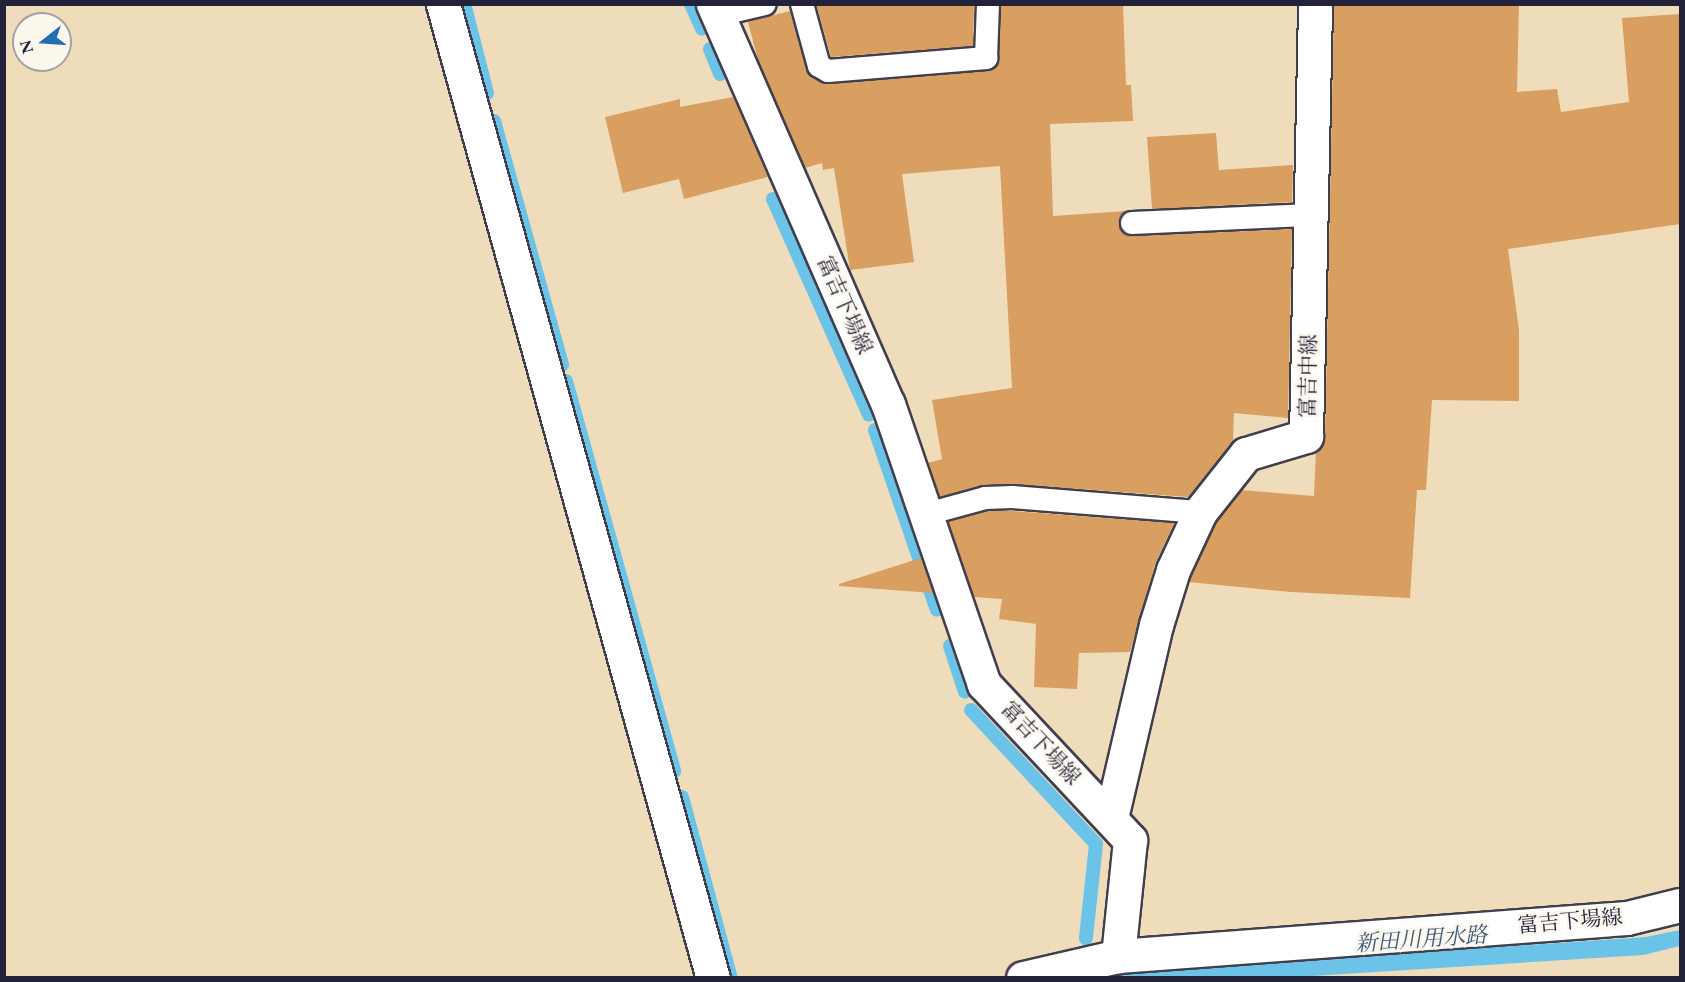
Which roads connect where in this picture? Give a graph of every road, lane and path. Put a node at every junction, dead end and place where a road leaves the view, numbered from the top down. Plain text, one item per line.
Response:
1 (443, 4) edge
2 (765, 4) edge
3 (802, 4) edge
4 (988, 4) edge
5 (1315, 4) edge
6 (715, 10) edge
7 (1311, 215) junction
8 (1132, 223) dead end
9 (1200, 512) junction
10 (927, 514) junction
11 (1111, 818) junction
12 (1680, 906) edge
13 (1118, 956) junction
14 (713, 978) edge
15 (1023, 978) edge

1 - 14 street
2 - 6 lane
3 - 4 lane
5 - 7 street, 富吉中線
6 - 10 street, 富吉下場線
7 - 8 lane
7 - 9 street, 富吉中線
9 - 10 lane
9 - 11 street, 富吉中線
10 - 11 street, 富吉下場線
11 - 13 street, 富吉下場線
12 - 13 street, 富吉下場線
13 - 15 street

